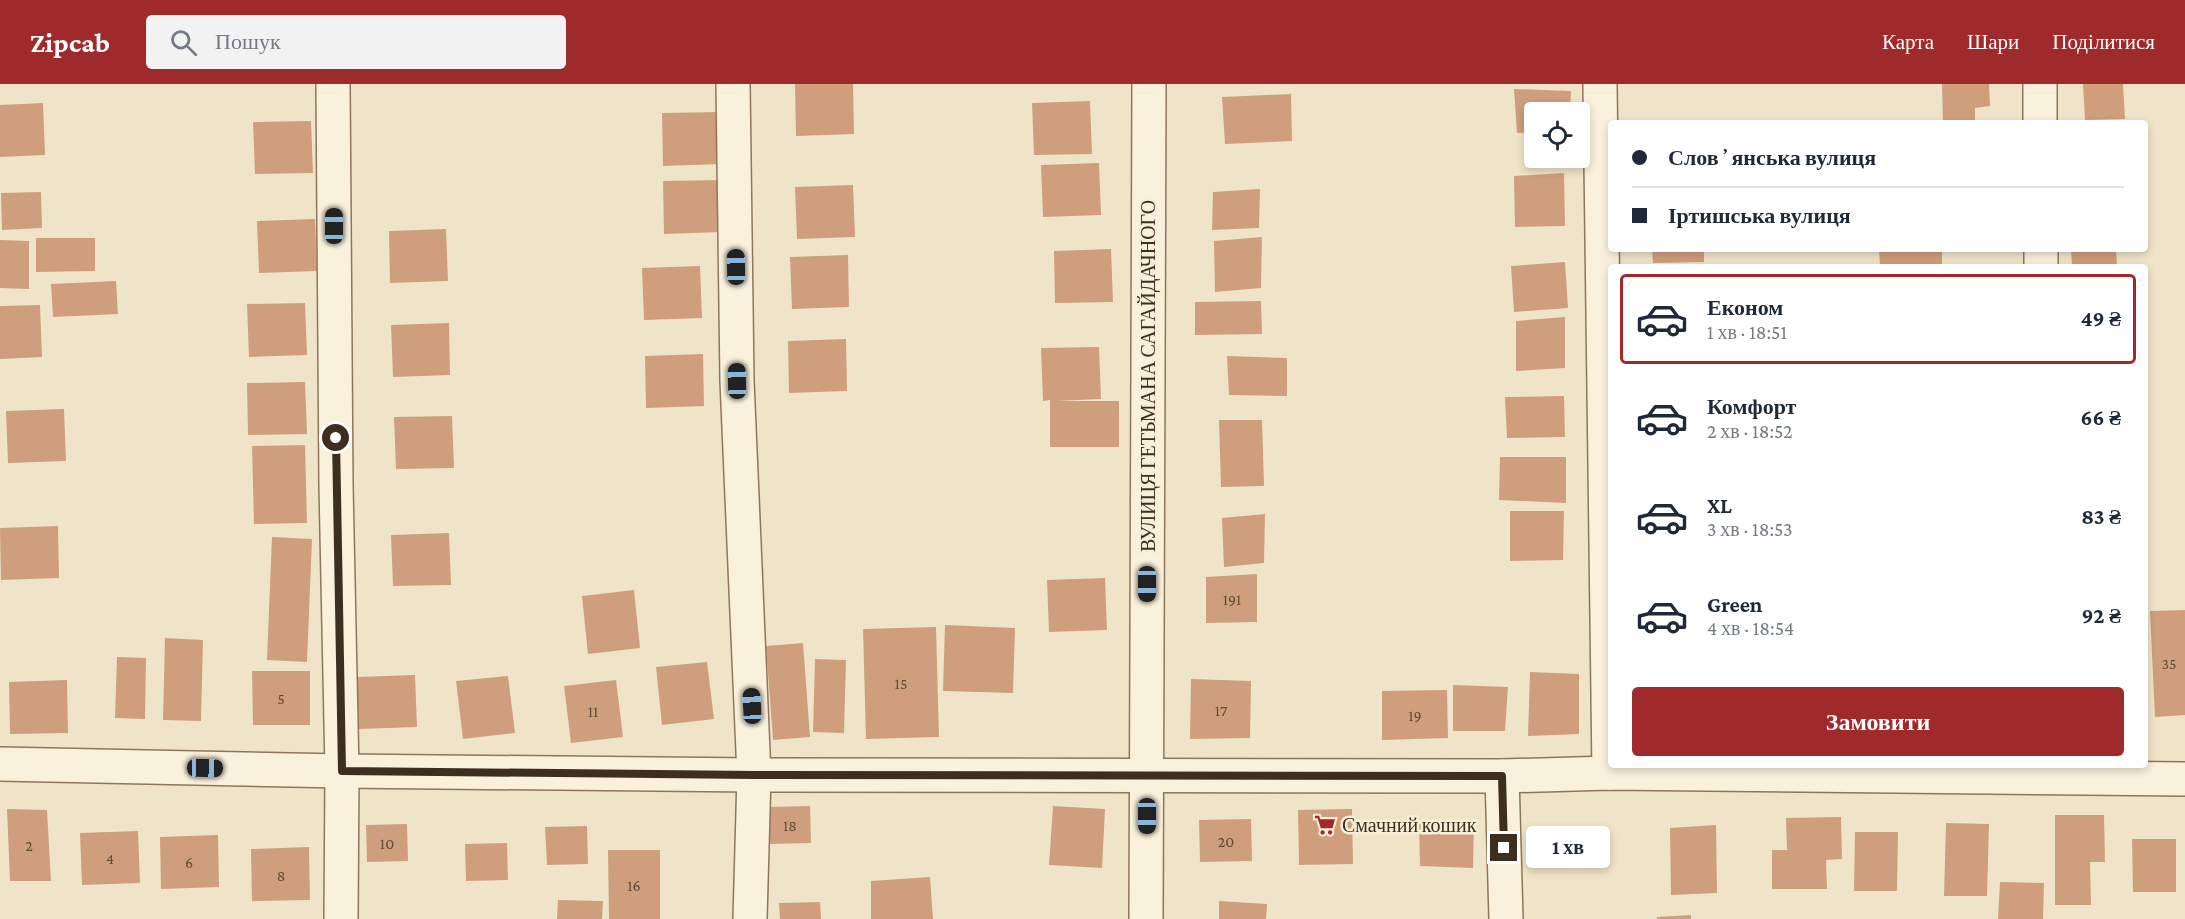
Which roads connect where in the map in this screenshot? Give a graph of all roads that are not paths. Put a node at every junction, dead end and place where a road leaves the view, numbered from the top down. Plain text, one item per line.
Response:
1 (333, 84) edge
2 (733, 84) edge
3 (1149, 84) edge
4 (1600, 84) edge
5 (2040, 84) edge
6 (2040, 120) edge
7 (1608, 696) edge
8 (0, 764) edge
9 (1609, 768) edge
10 (342, 771) junction
11 (2036, 772) edge
12 (1609, 773) junction
13 (754, 775) junction
14 (1147, 775) junction
15 (1502, 776) junction
16 (2185, 779) edge
17 (342, 919) edge
18 (750, 919) edge
19 (1146, 919) edge
20 (1506, 919) edge

1 - 10 street
2 - 13 street
3 - 14 street, ВУЛИЦЯ ГЕТЬМАНА САГАЙДАЧНОГО
4 - 7 street
5 - 6 street
8 - 10 street
9 - 12 street
10 - 13 street
10 - 17 street
11 - 12 street
11 - 16 street
12 - 15 street
13 - 14 street
13 - 18 street
14 - 15 street
14 - 19 street, ВУЛИЦЯ ГЕТЬМАНА САГАЙДАЧНОГО
15 - 20 street

